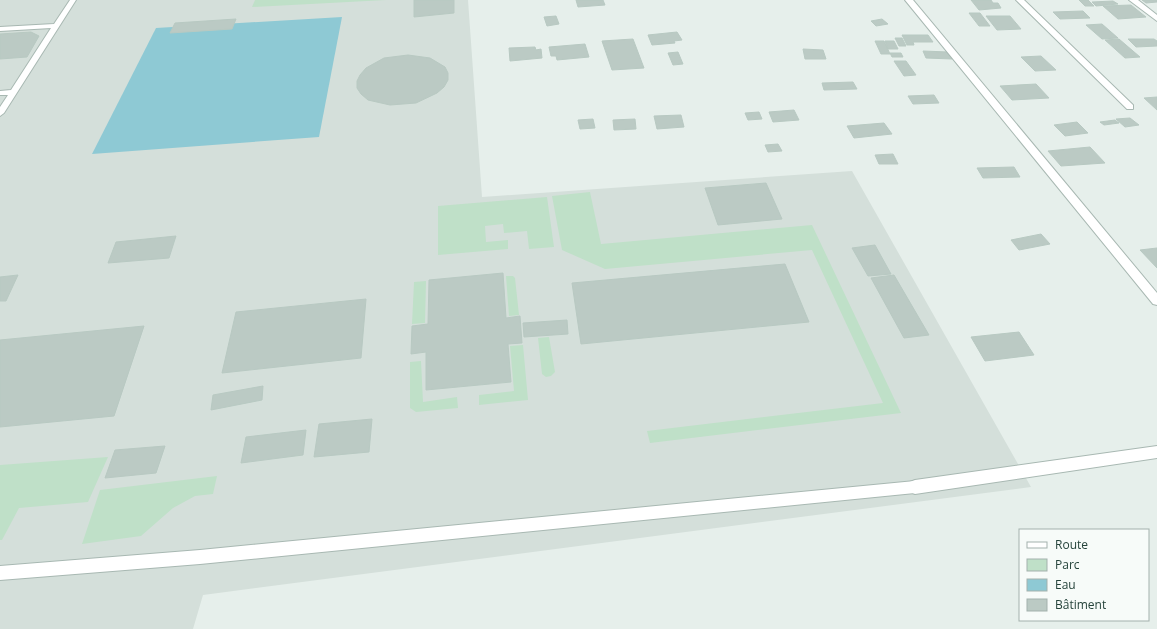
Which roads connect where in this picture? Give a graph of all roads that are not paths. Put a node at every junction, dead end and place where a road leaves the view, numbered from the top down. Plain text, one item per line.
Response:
1 (73, 0) edge
2 (909, 0) edge
3 (1020, 0) edge
4 (1133, 0) edge
5 (1157, 19) edge
6 (56, 26) junction
7 (0, 29) edge
8 (14, 92) junction
9 (0, 93) edge
10 (1130, 107) dead end
11 (0, 113) edge
12 (1157, 301) edge
13 (1157, 452) edge
14 (915, 487) joint
15 (0, 573) edge

1 - 6 lane
2 - 12 street
3 - 10 street
4 - 5 street
6 - 7 lane
6 - 8 lane
8 - 9 lane
8 - 11 lane
13 - 14 street
14 - 15 lane

